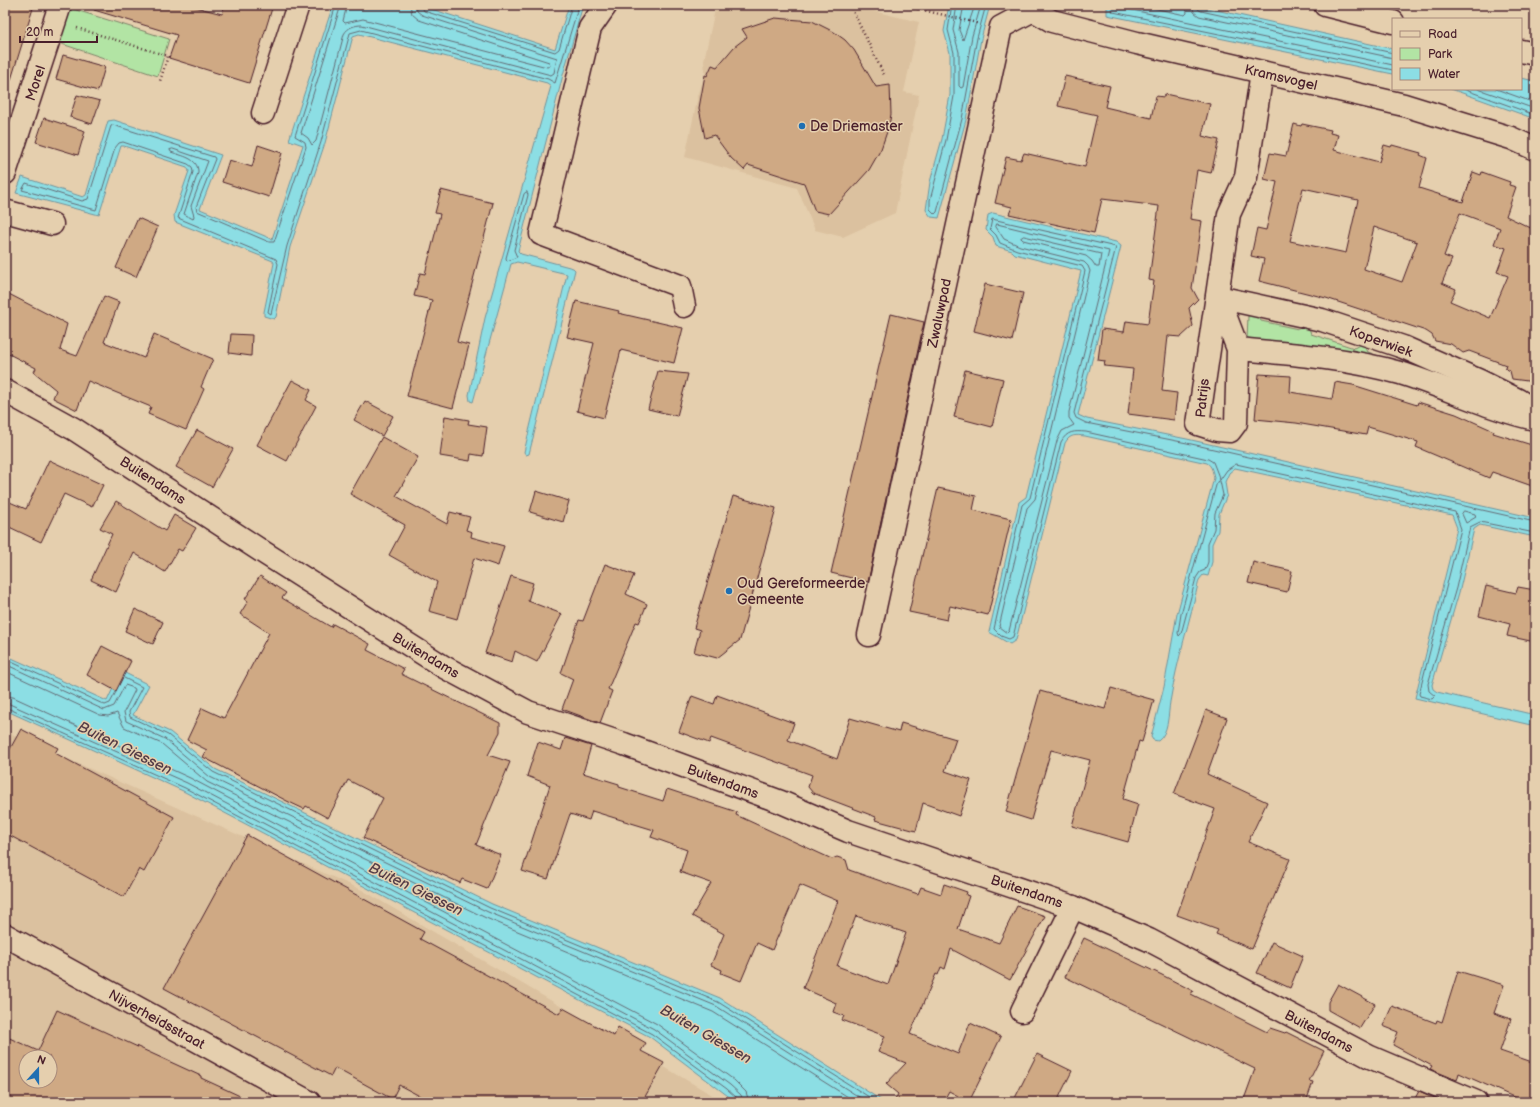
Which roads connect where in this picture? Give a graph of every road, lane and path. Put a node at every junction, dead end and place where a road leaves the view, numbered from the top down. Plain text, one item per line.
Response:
1 (298, 5) edge
2 (606, 5) edge
3 (850, 5) edge
4 (902, 5) edge
5 (1325, 5) edge
6 (1031, 8) edge
7 (58, 13) edge
8 (1392, 22) edge
9 (984, 24) dead end
10 (1522, 51) edge
11 (1535, 54) edge
12 (1262, 72) junction
13 (884, 75) dead end
14 (160, 81) dead end
15 (263, 113) dead end
16 (1535, 149) edge
17 (7, 167) edge
18 (5, 211) edge
19 (52, 224) dead end
20 (1218, 297) junction
21 (684, 306) dead end
22 (1238, 349) junction
23 (5, 391) edge
24 (1535, 411) edge
25 (1535, 419) edge
26 (869, 635) dead end
27 (1073, 907) junction
28 (5, 936) edge
29 (1022, 1011) dead end
30 (309, 1102) edge
31 (1476, 1102) edge

1 - 15 street
2 - 21 street
3 - 13 path
4 - 9 path
5 - 8 street
6 - 12 street, Kramsvogel
6 - 26 street, Zwaluwpad
7 - 14 path
7 - 17 street, Morel
10 - 11 street
12 - 16 street, Kramsvogel
12 - 20 street, Patrijs
18 - 19 street
20 - 22 street, Patrijs
20 - 22 street, Patrijs
20 - 24 street, Koperwiek
22 - 25 street, Koperwiek
23 - 27 street, Buitendams
27 - 29 street
27 - 31 street, Buitendams
28 - 30 street, Nijverheidsstraat

